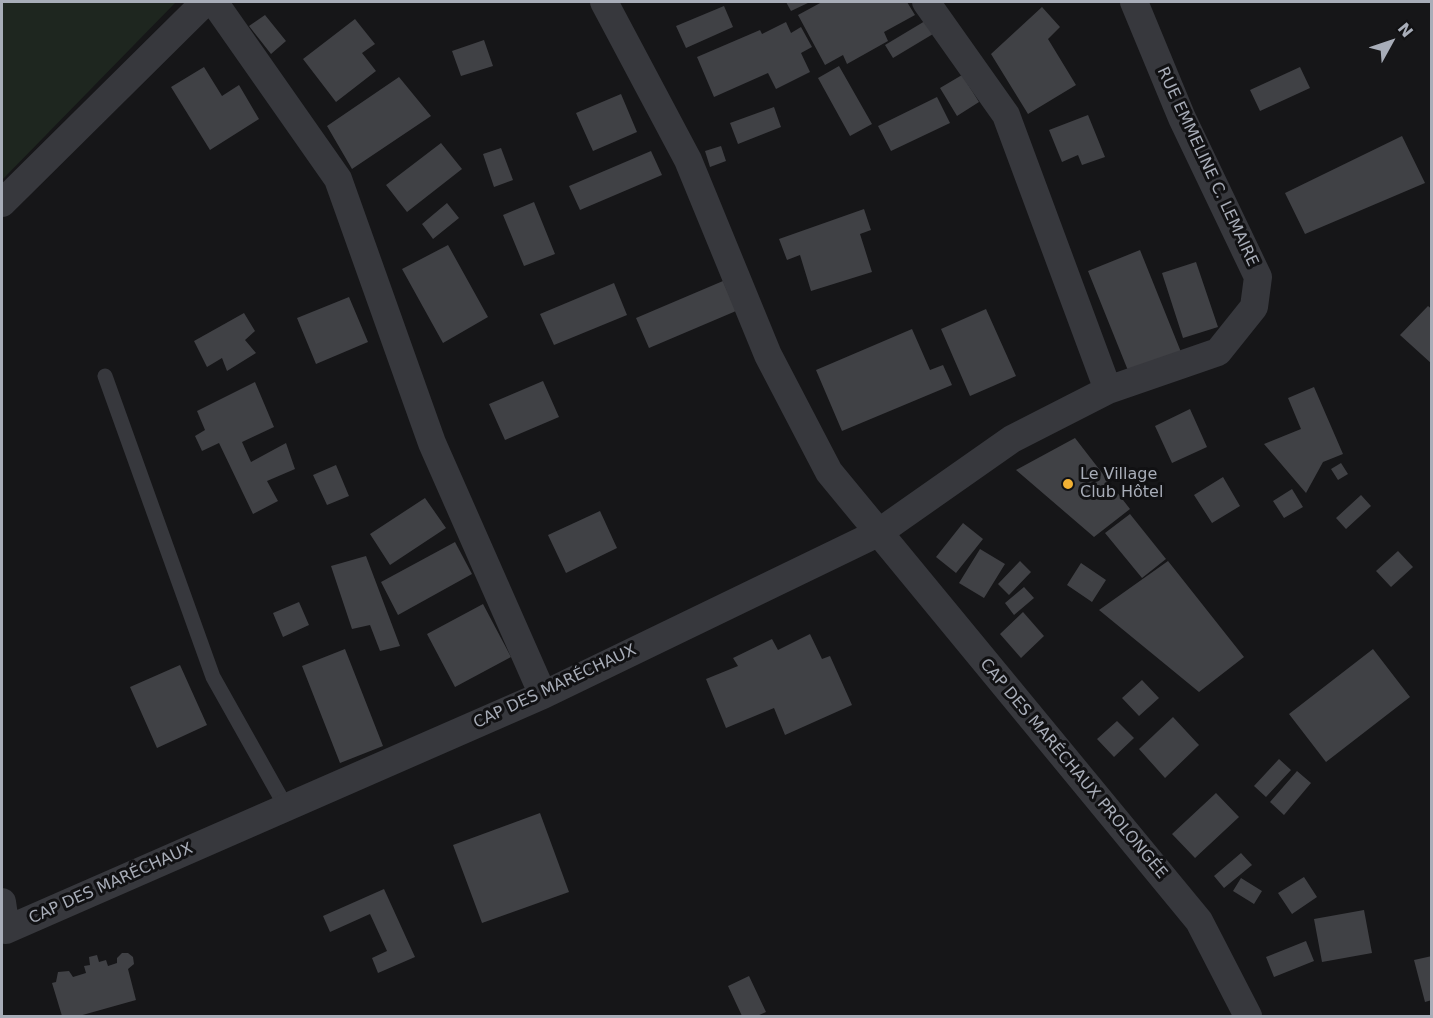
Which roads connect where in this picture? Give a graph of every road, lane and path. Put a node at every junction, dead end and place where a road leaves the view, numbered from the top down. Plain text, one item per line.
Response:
1 (205, 2) edge
2 (214, 2) edge
3 (604, 2) edge
4 (926, 2) edge
5 (1134, 2) edge
6 (2, 203) edge
7 (105, 376) dead end
8 (1108, 390) junction
9 (878, 533) junction
10 (543, 695) junction
11 (286, 807) junction
12 (2, 902) edge
13 (4, 933) edge
14 (1248, 1017) edge

1 - 6 street
2 - 10 street
3 - 9 street, CAP DES MARÉCHAUX PROLONGÉE
4 - 8 street
5 - 8 street, RUE EMMELINE C. LEMAIRE
7 - 11 lane
8 - 9 street, CAP DES MARÉCHAUX
9 - 10 street, CAP DES MARÉCHAUX
9 - 14 street, CAP DES MARÉCHAUX PROLONGÉE
10 - 11 street, CAP DES MARÉCHAUX
11 - 13 street, CAP DES MARÉCHAUX
12 - 13 street, CAP DES MARÉCHAUX

